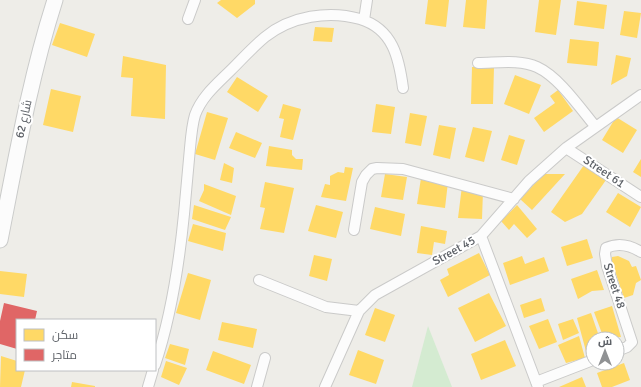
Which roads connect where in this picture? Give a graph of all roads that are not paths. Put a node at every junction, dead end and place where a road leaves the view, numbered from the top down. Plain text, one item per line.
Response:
1 (54, 0) edge
2 (195, 0) edge
3 (367, 0) edge
4 (188, 19) dead end
5 (364, 20) junction
6 (478, 63) dead end
7 (403, 88) dead end
8 (641, 95) edge
9 (595, 126) junction
10 (566, 148) junction
11 (641, 197) edge
12 (514, 199) junction
13 (354, 230) dead end
14 (481, 236) junction
15 (0, 240) edge
16 (641, 252) edge
17 (259, 280) dead end
18 (359, 312) junction
19 (637, 345) edge
20 (625, 348) edge
21 (265, 358) dead end
22 (156, 362) edge
23 (585, 363) edge
24 (154, 371) edge
25 (537, 384) edge
26 (148, 387) edge
27 (257, 387) edge
28 (325, 387) edge

1 - 15 street, شارع 62
2 - 4 street
3 - 5 street
5 - 7 street
5 - 22 street
6 - 9 street
8 - 9 street, Street 45
9 - 10 street, Street 45
10 - 11 street, Street 61
10 - 12 street, Street 45
12 - 13 street
12 - 14 street, Street 45
14 - 18 street, Street 45
14 - 25 street
16 - 19 street, Street 48
17 - 18 street
18 - 28 street, Street 45
19 - 20 street, Street 48
21 - 27 street
23 - 25 street
24 - 26 street

